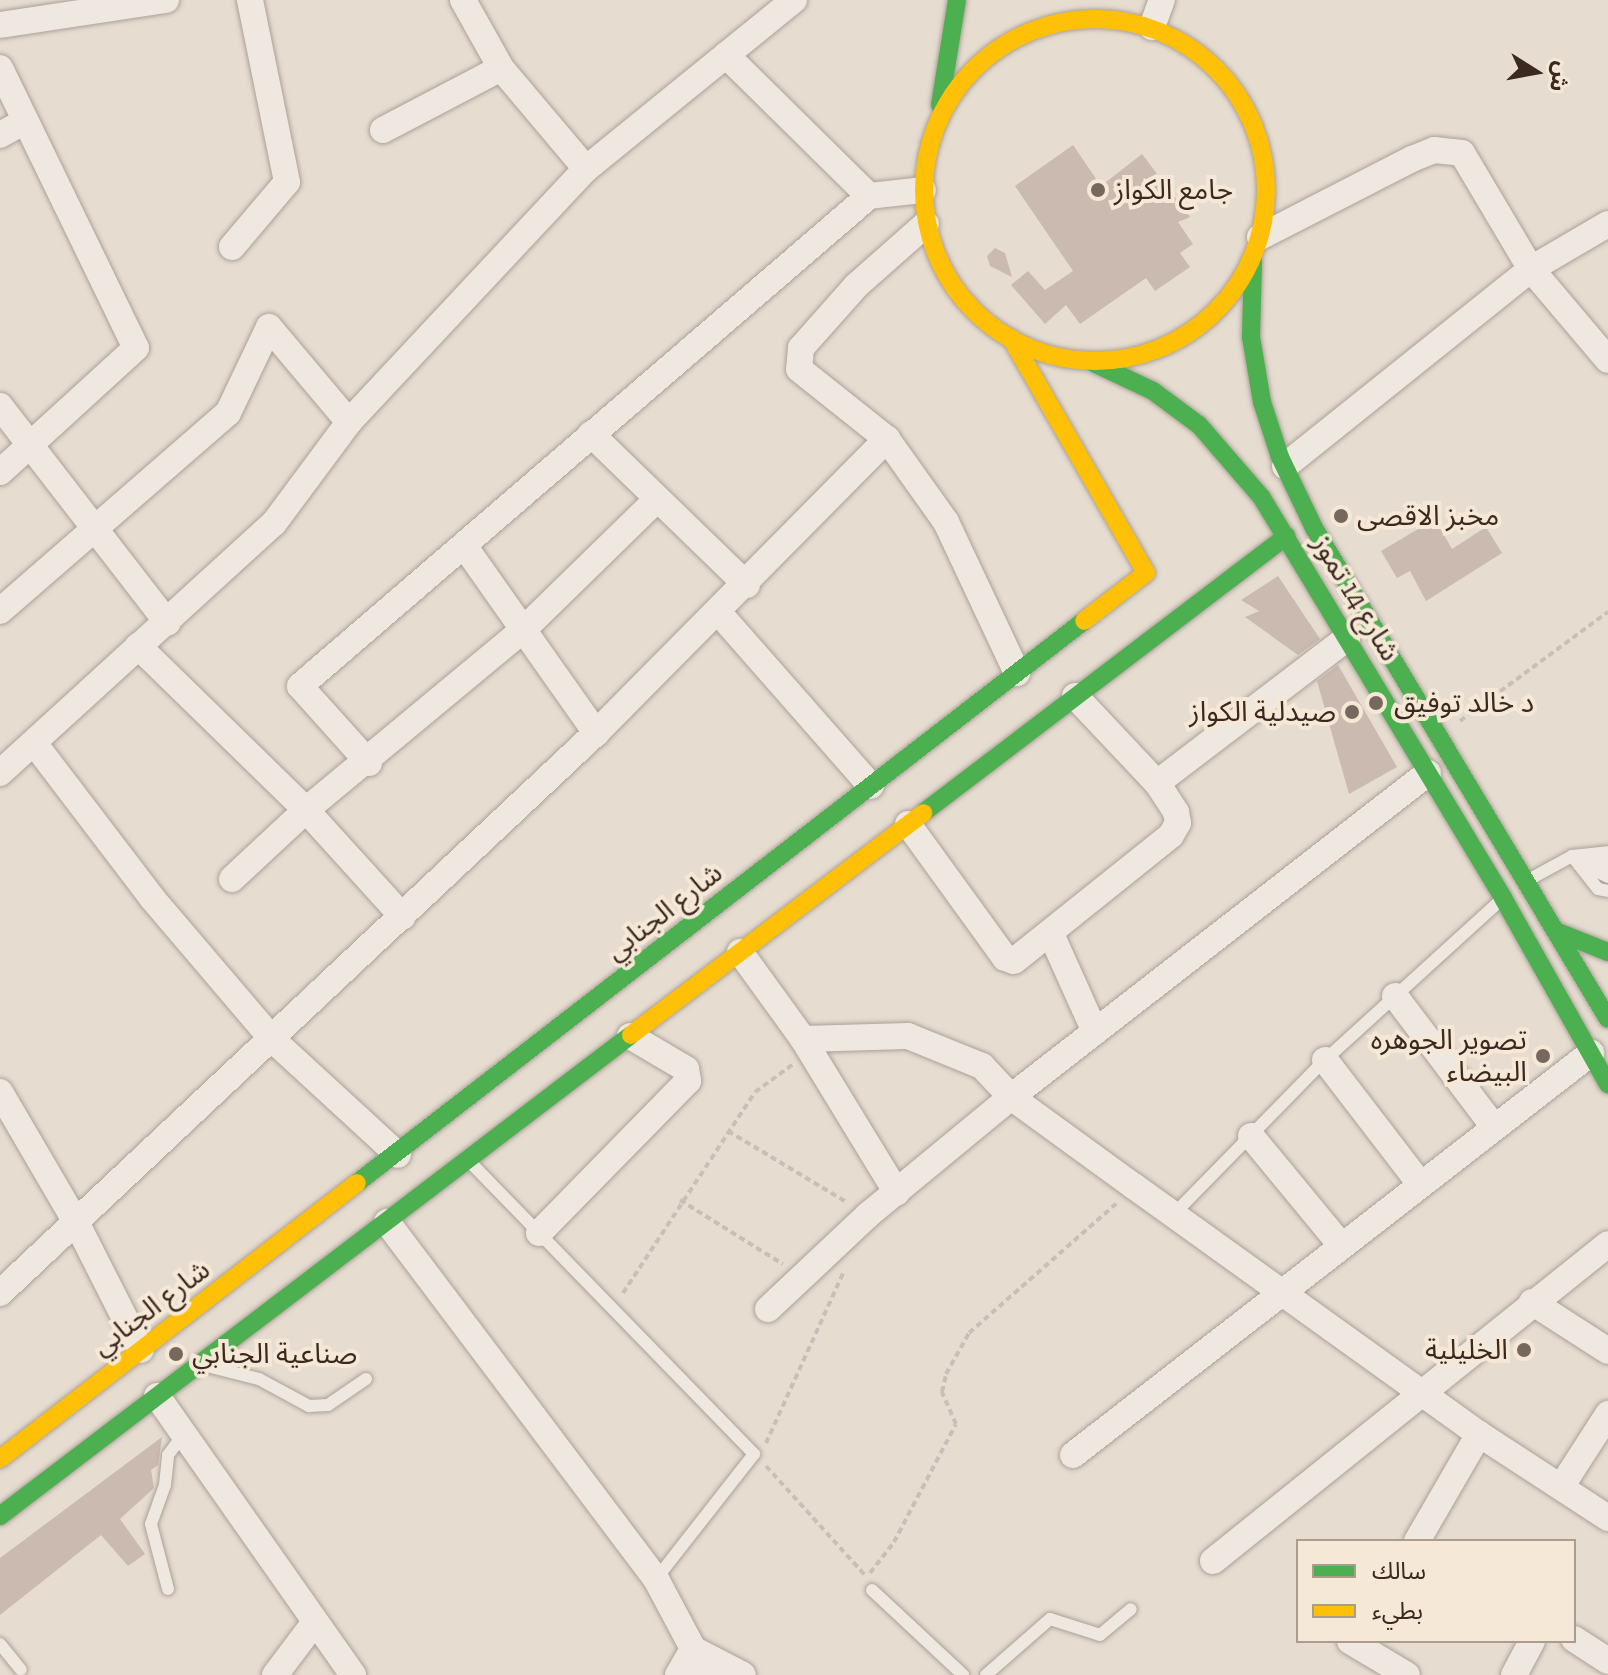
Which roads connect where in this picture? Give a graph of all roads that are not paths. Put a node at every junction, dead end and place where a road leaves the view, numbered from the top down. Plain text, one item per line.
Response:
1 (166, 0) edge
2 (250, 0) edge
3 (463, 0) edge
4 (794, 0) edge
5 (957, 0) edge
6 (1095, 0) edge
7 (1162, 0) edge
8 (1126, 21) junction
9 (0, 25) edge
10 (1152, 27) junction
11 (726, 55) junction
12 (0, 68) edge
13 (501, 68) junction
14 (23, 122) junction
15 (936, 126) junction
16 (383, 130) dead end
17 (0, 135) edge
18 (586, 169) junction
19 (923, 190) junction
20 (869, 196) junction
21 (926, 224) junction
22 (1608, 224) edge
23 (232, 247) dead end
24 (1257, 247) junction
25 (1531, 269) junction
26 (1011, 338) junction
27 (1608, 360) edge
28 (1094, 363) junction
29 (0, 406) edge
30 (349, 422) junction
31 (591, 434) junction
32 (887, 439) junction
33 (34, 444) junction
34 (1285, 466) junction
35 (0, 472) edge
36 (656, 500) junction
37 (96, 531) junction
38 (1286, 536) junction
39 (465, 547) junction
40 (747, 585) junction
41 (0, 611) edge
42 (719, 613) junction
43 (168, 623) junction
44 (524, 629) junction
45 (1347, 638) junction
46 (138, 646) junction
47 (1017, 673) junction
48 (1075, 696) junction
49 (596, 733) junction
50 (34, 743) junction
51 (369, 763) junction
52 (0, 773) edge
53 (1428, 773) junction
54 (1157, 783) junction
55 (871, 786) junction
56 (306, 810) junction
57 (908, 824) junction
58 (1608, 852) edge
59 (1572, 856) junction
60 (1608, 864) edge
61 (1608, 877) edge
62 (232, 879) dead end
63 (1526, 881) junction
64 (1608, 891) edge
65 (1503, 898) junction
66 (403, 917) junction
67 (1558, 932) junction
68 (1051, 934) junction
69 (740, 952) junction
70 (1608, 952) edge
71 (1395, 996) junction
72 (1603, 998) edge
73 (1572, 1019) junction
74 (1608, 1019) edge
75 (1095, 1032) junction
76 (630, 1036) junction
77 (272, 1039) junction
78 (807, 1045) junction
79 (1599, 1047) edge
80 (1325, 1060) junction
81 (1608, 1084) edge
82 (0, 1092) edge
83 (1011, 1097) junction
84 (1494, 1127) junction
85 (1251, 1136) junction
86 (398, 1155) junction
87 (468, 1160) junction
88 (1420, 1184) junction
89 (897, 1193) junction
90 (1173, 1215) junction
91 (387, 1222) junction
92 (77, 1224) junction
93 (539, 1233) junction
94 (1340, 1244) junction
95 (1608, 1244) edge
96 (1281, 1289) junction
97 (0, 1293) edge
98 (1532, 1302) junction
99 (768, 1309) dead end
100 (141, 1350) junction
101 (1608, 1351) edge
102 (200, 1364) junction
103 (366, 1379) dead end
104 (1423, 1390) junction
105 (157, 1396) junction
106 (1608, 1414) edge
107 (184, 1434) junction
108 (1479, 1434) junction
109 (1073, 1455) dead end
110 (0, 1459) edge
111 (1561, 1487) junction
112 (0, 1516) edge
113 (1608, 1518) edge
114 (1418, 1539) edge
115 (1213, 1561) dead end
116 (656, 1579) junction
117 (168, 1589) dead end
118 (872, 1590) dead end
119 (1131, 1609) dead end
120 (315, 1622) junction
121 (1576, 1640) edge
122 (1353, 1643) edge
123 (1531, 1643) edge
124 (0, 1644) edge
125 (693, 1649) junction
126 (1608, 1661) edge
127 (21, 1670) dead end
128 (275, 1675) edge
129 (353, 1675) edge
130 (678, 1675) edge
131 (707, 1675) edge
132 (743, 1675) edge
133 (963, 1675) edge
134 (986, 1675) edge
135 (1407, 1675) edge
136 (1514, 1675) edge

1 - 9 street
2 - 23 street
3 - 13 street
4 - 11 street
5 - 15 street
6 - 8 street
7 - 10 street
8 - 10 street
8 - 15 street
10 - 24 street
11 - 18 street
11 - 20 street
12 - 14 street
13 - 16 street
13 - 18 street
14 - 17 street
14 - 33 street
15 - 19 street
18 - 30 street
19 - 20 street
19 - 21 street
20 - 31 street
21 - 26 street
21 - 32 street
22 - 25 street
24 - 25 street
24 - 28 street
24 - 34 street, شارع 14 تموز
25 - 27 street
25 - 34 street
26 - 28 street
26 - 47 street, شارع الجنابي
28 - 38 street, شارع 14 تموز
29 - 33 street
30 - 37 street
30 - 43 street
31 - 36 street
31 - 39 street
32 - 40 street
32 - 47 street
33 - 35 street
33 - 37 street
34 - 63 street, شارع 14 تموز
36 - 40 street
36 - 44 street
37 - 41 street
37 - 43 street
38 - 45 street, شارع 14 تموز
38 - 48 street
39 - 44 street
39 - 51 street
40 - 42 street
42 - 49 street
42 - 55 street
43 - 46 street
44 - 49 street
44 - 51 street
45 - 53 street, شارع 14 تموز
45 - 54 street
46 - 50 street
46 - 56 street
47 - 55 street, شارع الجنابي
48 - 54 street
48 - 57 street
49 - 66 street
50 - 52 street
50 - 77 street
51 - 56 street
53 - 65 street, شارع 14 تموز
53 - 75 street
54 - 68 street
55 - 86 street, شارع الجنابي
56 - 62 street
56 - 66 street
57 - 68 street
57 - 69 street
58 - 59 lane
59 - 60 lane
59 - 61 lane
59 - 63 lane
59 - 64 lane
63 - 67 street, شارع 14 تموز
65 - 71 lane
65 - 73 street, شارع 14 تموز
66 - 77 street
67 - 70 street
67 - 72 street, شارع 14 تموز
68 - 75 street
69 - 76 street
69 - 78 street
71 - 80 lane
71 - 84 street
72 - 73 street
72 - 74 street, شارع 14 تموز
73 - 79 street, شارع 14 تموز
75 - 83 street
76 - 87 street
76 - 93 street
77 - 86 street
77 - 92 street
78 - 83 street
78 - 89 street
79 - 81 street, شارع 14 تموز
79 - 84 street
80 - 85 lane
80 - 88 street
82 - 92 street
83 - 89 street
83 - 90 street
84 - 88 street
85 - 90 lane
85 - 94 street
86 - 100 street, شارع الجنابي
87 - 91 street
87 - 93 lane
88 - 94 street
89 - 99 street
90 - 96 street
91 - 102 street
91 - 116 street
92 - 97 street
92 - 100 street
93 - 116 lane
94 - 96 street
95 - 98 street
96 - 104 street
96 - 109 street
98 - 101 street
98 - 104 street
100 - 110 street, شارع الجنابي
102 - 103 lane
102 - 105 street
104 - 108 street
104 - 115 street
105 - 107 street
105 - 112 street
106 - 111 street
107 - 117 lane
107 - 120 street
108 - 111 street
108 - 114 street
111 - 113 street
116 - 125 street
118 - 133 lane
119 - 134 lane
120 - 128 street
120 - 129 street
121 - 126 street
122 - 135 street
123 - 136 street
124 - 127 lane
125 - 130 street
125 - 131 street
125 - 132 street

